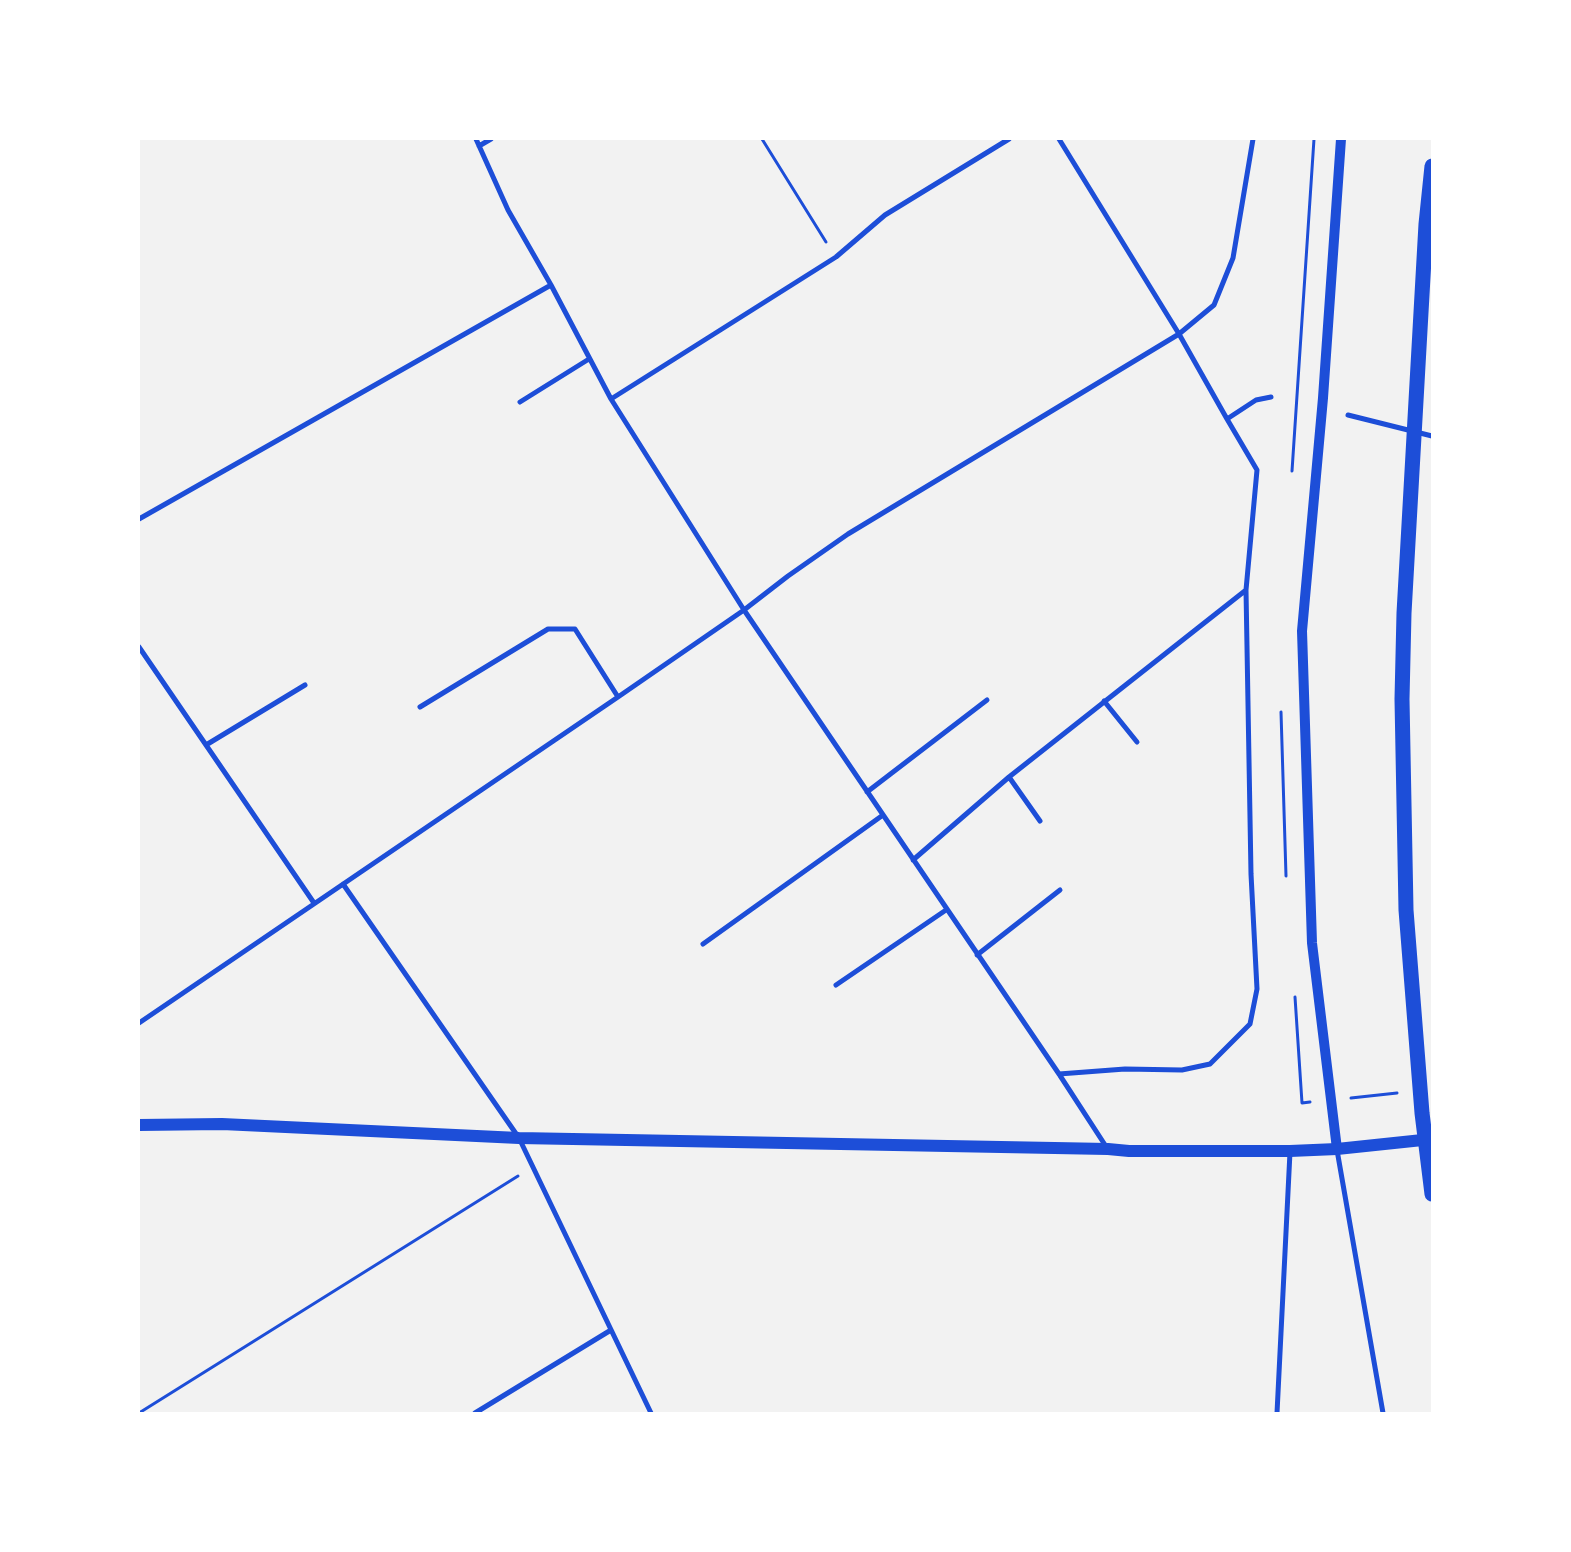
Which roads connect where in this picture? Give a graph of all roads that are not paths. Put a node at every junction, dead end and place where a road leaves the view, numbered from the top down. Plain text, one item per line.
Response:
1 (476, 139) edge
2 (491, 139) edge
3 (1009, 139) edge
4 (1059, 139) edge
5 (1253, 139) edge
6 (1341, 139) edge
7 (480, 146) junction
8 (1432, 166) edge
9 (550, 285) junction
10 (1178, 334) junction
11 (589, 359) junction
12 (1271, 396) dead end
13 (611, 399) junction
14 (520, 402) dead end
15 (1348, 415) dead end
16 (1227, 418) junction
17 (1432, 436) edge
18 (139, 519) edge
19 (1246, 590) junction
20 (744, 610) junction
21 (140, 651) edge
22 (305, 684) dead end
23 (618, 697) junction
24 (987, 700) dead end
25 (1104, 701) junction
26 (420, 707) dead end
27 (1137, 742) dead end
28 (206, 745) junction
29 (1009, 777) junction
30 (867, 792) junction
31 (883, 815) junction
32 (1040, 821) dead end
33 (912, 860) junction
34 (342, 884) junction
35 (1060, 890) dead end
36 (314, 903) junction
37 (946, 910) junction
38 (703, 944) dead end
39 (977, 955) junction
40 (836, 984) dead end
41 (139, 1023) edge
42 (1059, 1074) junction
43 (139, 1125) edge
44 (519, 1138) junction
45 (1432, 1139) edge
46 (1108, 1149) junction
47 (1337, 1149) junction
48 (1290, 1151) junction
49 (1432, 1194) edge
50 (611, 1330) junction
51 (475, 1413) edge
52 (651, 1413) edge
53 (1278, 1413) edge
54 (1383, 1413) edge

1 - 7 street
2 - 7 street
3 - 13 street
4 - 10 street
5 - 10 street
6 - 47 main road
7 - 9 street
8 - 49 highway
9 - 11 street
9 - 18 street
10 - 16 street
10 - 20 street
11 - 13 street
11 - 14 street
12 - 16 street
13 - 20 street
15 - 17 street
16 - 19 street
19 - 25 street
19 - 42 street
20 - 23 street
20 - 30 street
21 - 28 street
22 - 28 street
23 - 26 street
23 - 34 street
24 - 30 street
25 - 27 street
25 - 29 street
28 - 36 street
29 - 32 street
29 - 33 street
30 - 31 street
31 - 33 street
31 - 38 street
33 - 37 street
34 - 36 street
34 - 44 street
35 - 39 street
36 - 41 street
37 - 39 street
37 - 40 street
39 - 42 street
42 - 46 street
43 - 44 main road
44 - 46 main road
44 - 50 street
45 - 47 main road
46 - 48 main road
47 - 48 main road
47 - 54 street
48 - 53 street
50 - 51 street
50 - 52 street

